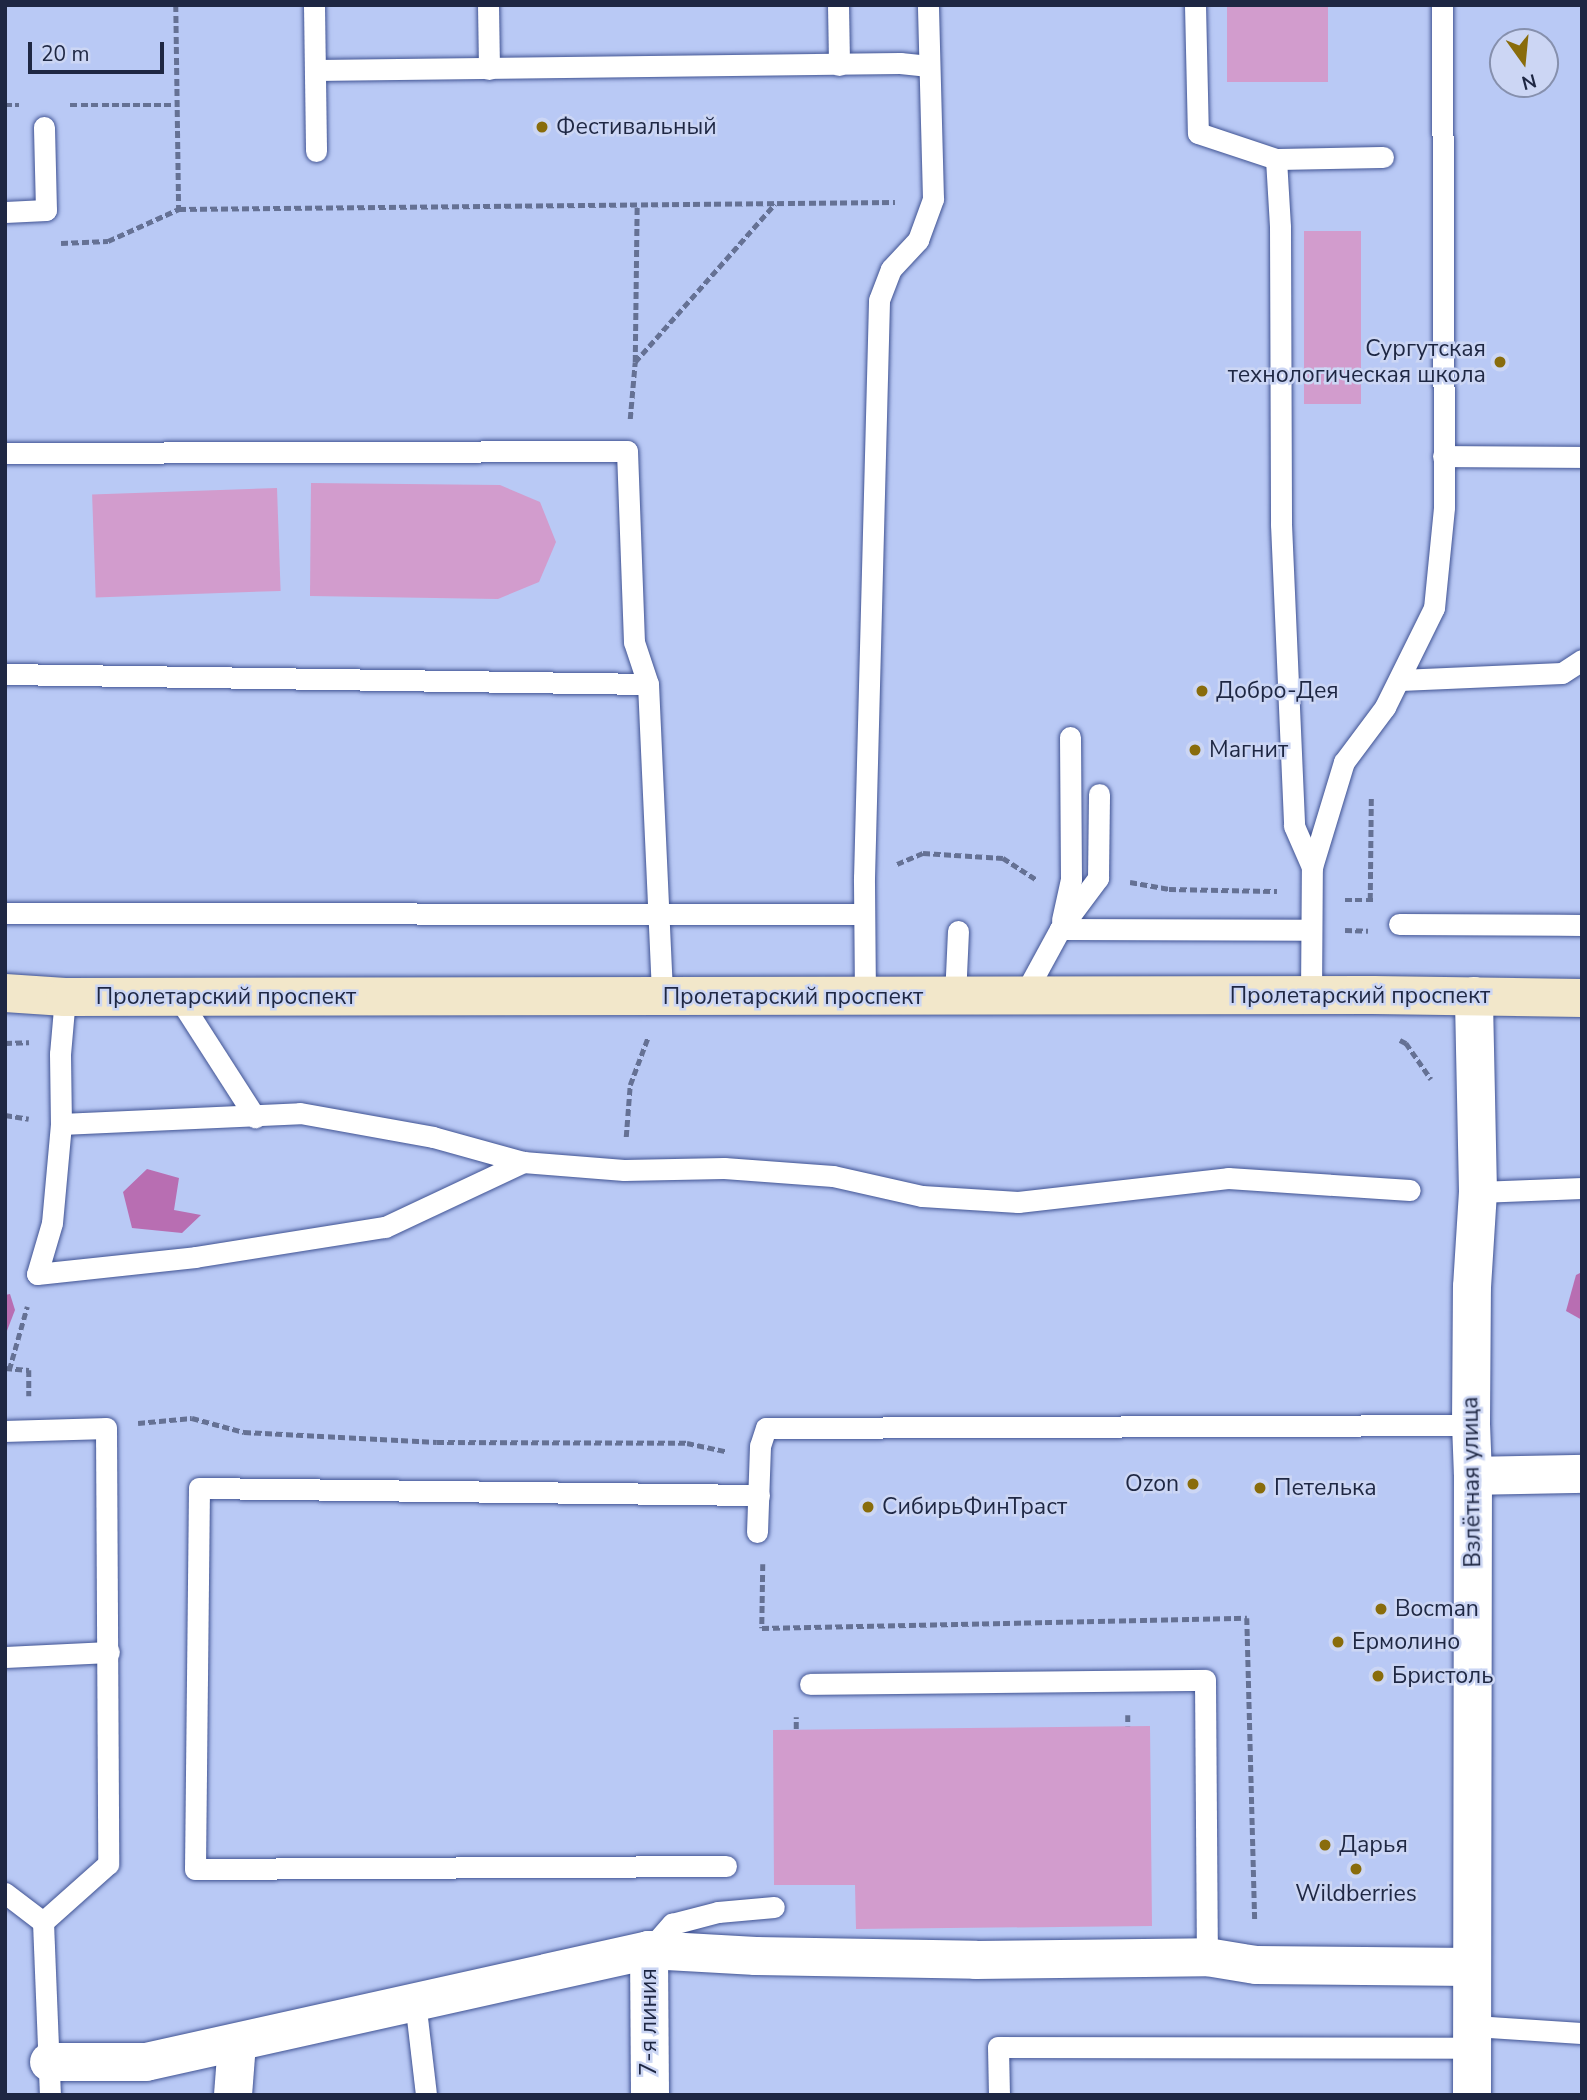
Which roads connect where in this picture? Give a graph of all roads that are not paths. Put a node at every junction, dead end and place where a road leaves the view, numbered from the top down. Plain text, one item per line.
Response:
1 (314, 5) edge
2 (488, 5) edge
3 (838, 5) edge
4 (928, 5) edge
5 (1195, 5) edge
6 (1442, 5) edge
7 (839, 65) junction
8 (929, 66) junction
9 (489, 69) junction
10 (315, 71) junction
11 (44, 127) dead end
12 (316, 151) dead end
13 (1383, 158) dead end
14 (1276, 159) junction
15 (5, 212) edge
16 (5, 453) edge
17 (1444, 456) junction
18 (1582, 457) edge
19 (1582, 660) edge
20 (5, 674) edge
21 (1400, 680) junction
22 (648, 684) junction
23 (1070, 737) dead end
24 (1099, 793) dead end
25 (1312, 867) junction
26 (5, 914) edge
27 (863, 914) junction
28 (660, 915) junction
29 (1399, 924) dead end
30 (1582, 925) edge
31 (1060, 929) junction
32 (1310, 930) junction
33 (958, 931) dead end
34 (5, 993) edge
35 (1311, 996) junction
36 (1474, 996) junction
37 (65, 997) junction
38 (178, 997) junction
39 (662, 997) junction
40 (955, 997) junction
41 (1023, 997) junction
42 (865, 998) junction
43 (1582, 998) edge
44 (256, 1117) junction
45 (61, 1124) junction
46 (523, 1162) junction
47 (1582, 1188) edge
48 (1410, 1190) dead end
49 (1478, 1192) junction
50 (1471, 1425) junction
51 (5, 1431) edge
52 (1582, 1474) edge
53 (1474, 1476) junction
54 (759, 1495) junction
55 (757, 1532) dead end
56 (109, 1652) junction
57 (5, 1657) edge
58 (810, 1684) dead end
59 (726, 1866) dead end
60 (5, 1894) edge
61 (775, 1907) dead end
62 (43, 1922) junction
63 (649, 1950) junction
64 (1207, 1957) junction
65 (1472, 1967) junction
66 (415, 2001) junction
67 (1582, 2033) edge
68 (1473, 2037) junction
69 (237, 2043) junction
70 (49, 2078) edge
71 (233, 2095) edge
72 (426, 2095) edge
73 (650, 2095) edge
74 (999, 2095) edge
75 (1472, 2095) edge

1 - 10 lane
2 - 9 lane
3 - 7 lane
4 - 8 lane
5 - 14 lane
6 - 17 lane
7 - 8 lane
7 - 9 lane
8 - 27 lane
9 - 10 lane
10 - 12 lane
11 - 15 lane
13 - 14 lane
14 - 25 lane
16 - 22 lane
17 - 18 lane
17 - 21 lane
19 - 21 lane
20 - 22 lane
21 - 25 lane
22 - 28 lane
23 - 31 lane
24 - 31 lane
25 - 32 lane
26 - 28 lane
27 - 28 lane
27 - 42 lane
28 - 39 lane
29 - 30 lane
31 - 32 lane
31 - 41 lane
32 - 35 lane
33 - 40 lane
34 - 37 main road, Пролетарский проспект
35 - 36 main road, Пролетарский проспект
35 - 41 main road, Пролетарский проспект
36 - 43 main road, Пролетарский проспект
36 - 49 street, Взлётная улица
37 - 38 main road, Пролетарский проспект
37 - 45 lane
38 - 39 main road, Пролетарский проспект
38 - 44 lane
39 - 42 main road, Пролетарский проспект
40 - 41 main road, Пролетарский проспект
40 - 42 main road, Пролетарский проспект
44 - 45 lane
44 - 46 lane
45 - 46 lane
46 - 48 lane
47 - 49 lane
49 - 50 street, Взлётная улица
50 - 53 street, Взлётная улица
50 - 54 lane
51 - 56 lane
52 - 53 street
53 - 65 street, Взлётная улица
54 - 55 lane
54 - 59 lane
56 - 57 lane
56 - 62 lane
58 - 64 lane
60 - 62 lane
61 - 63 lane
62 - 70 lane
63 - 64 street
63 - 66 street
63 - 73 street, 7-я линия
64 - 65 street
65 - 68 street, Взлётная улица
66 - 69 street
66 - 72 lane
67 - 68 lane
68 - 74 lane
68 - 75 street, Взлётная улица
69 - 70 street
69 - 71 street

